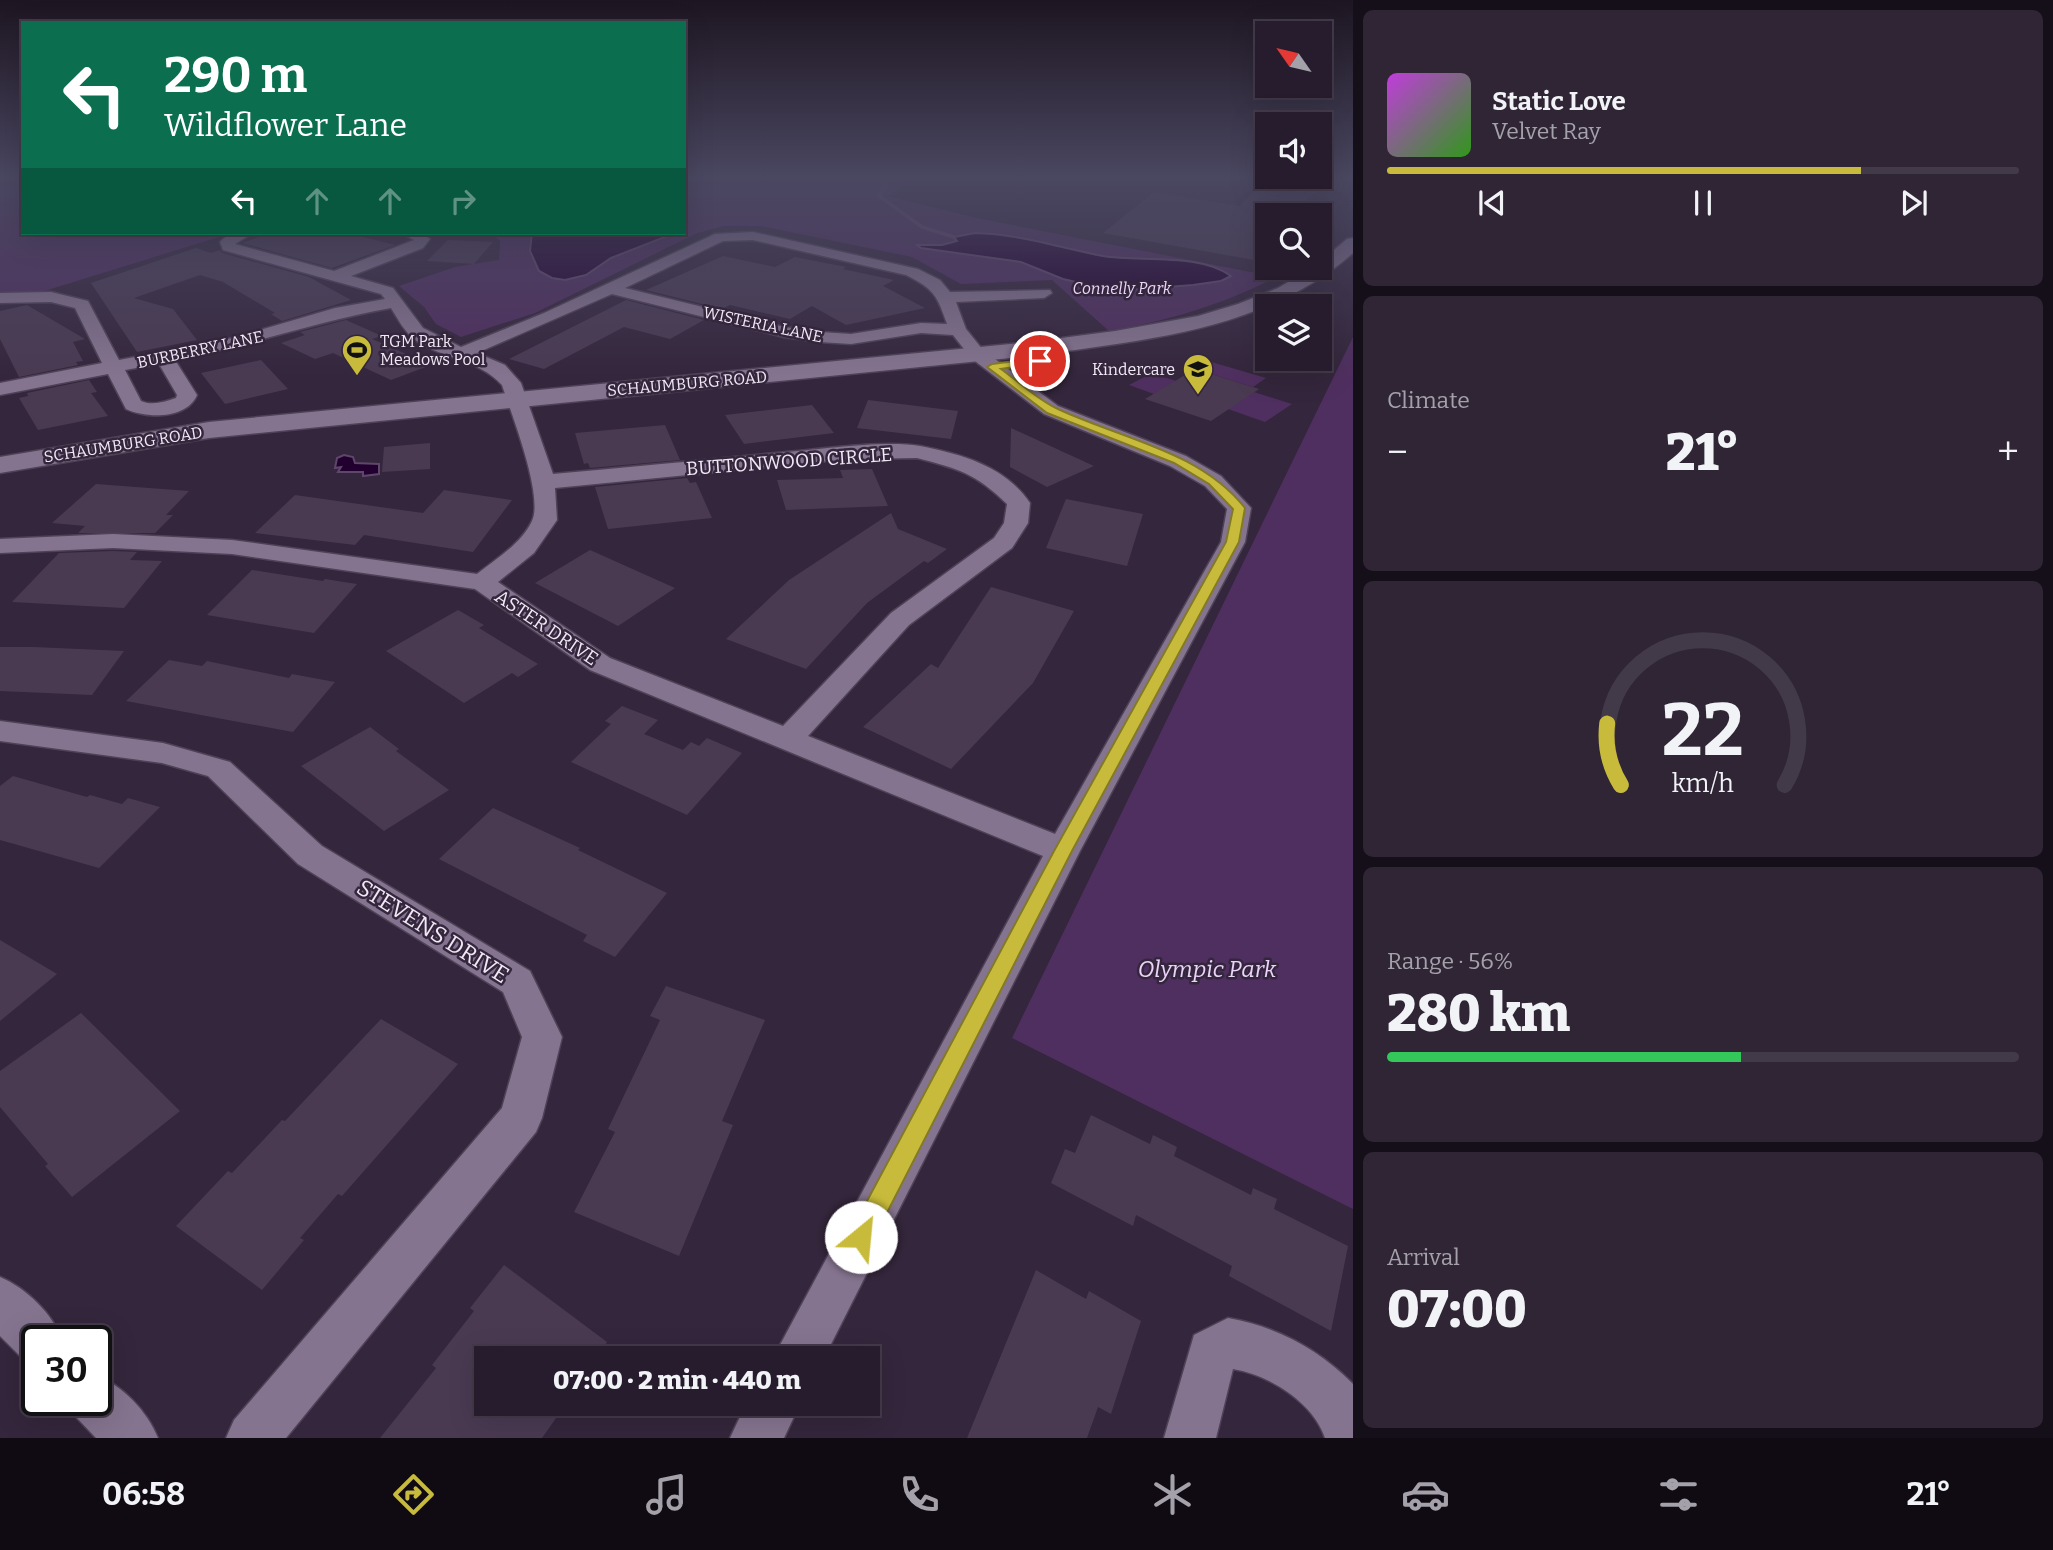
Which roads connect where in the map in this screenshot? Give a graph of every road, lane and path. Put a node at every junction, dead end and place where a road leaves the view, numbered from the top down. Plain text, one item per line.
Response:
1 (227, 244) edge
2 (419, 244) edge
3 (705, 244) edge
4 (789, 244) edge
5 (1352, 244) edge
6 (336, 276) junction
7 (1337, 283) dead end
8 (611, 289) junction
9 (1044, 293) dead end
10 (1314, 294) edge
11 (0, 298) edge
12 (946, 298) junction
13 (397, 302) junction
14 (1255, 318) edge
15 (958, 330) junction
16 (462, 353) junction
17 (164, 357) junction
18 (984, 360) junction
19 (113, 368) junction
20 (0, 388) edge
21 (519, 405) junction
22 (0, 465) edge
23 (0, 478) edge
24 (544, 482) junction
25 (0, 546) edge
26 (482, 582) junction
27 (0, 731) edge
28 (788, 739) junction
29 (1063, 851) junction
30 (0, 1301) edge
31 (23, 1325) edge
32 (803, 1346) edge
33 (111, 1416) edge
34 (768, 1416) edge
35 (132, 1438) edge
36 (251, 1438) edge
37 (756, 1438) edge
38 (1190, 1438) edge
39 (1351, 1438) edge

1 - 6 street
2 - 6 street
3 - 8 street
4 - 12 street
5 - 18 street, SCHAUMBURG ROAD
6 - 13 street
7 - 10 street
8 - 15 street, WISTERIA LANE
8 - 16 street
9 - 12 street
11 - 19 street
12 - 15 street
13 - 16 street
13 - 17 street, BURBERRY LANE
14 - 18 street, SCHAUMBURG ROAD
15 - 18 street
16 - 21 street
17 - 19 street, BURBERRY LANE
17 - 19 street
18 - 21 street, SCHAUMBURG ROAD
18 - 29 street
19 - 20 street, BURBERRY LANE
21 - 22 street, SCHAUMBURG ROAD
21 - 23 street, SCHAUMBURG ROAD
21 - 24 street
24 - 26 street
24 - 28 street, BUTTONWOOD CIRCLE
25 - 26 street, ASTER DRIVE
26 - 28 street, ASTER DRIVE
27 - 36 street, STEVENS DRIVE
28 - 29 street, ASTER DRIVE
29 - 32 street
30 - 31 street
33 - 35 street
34 - 37 street
38 - 39 street

